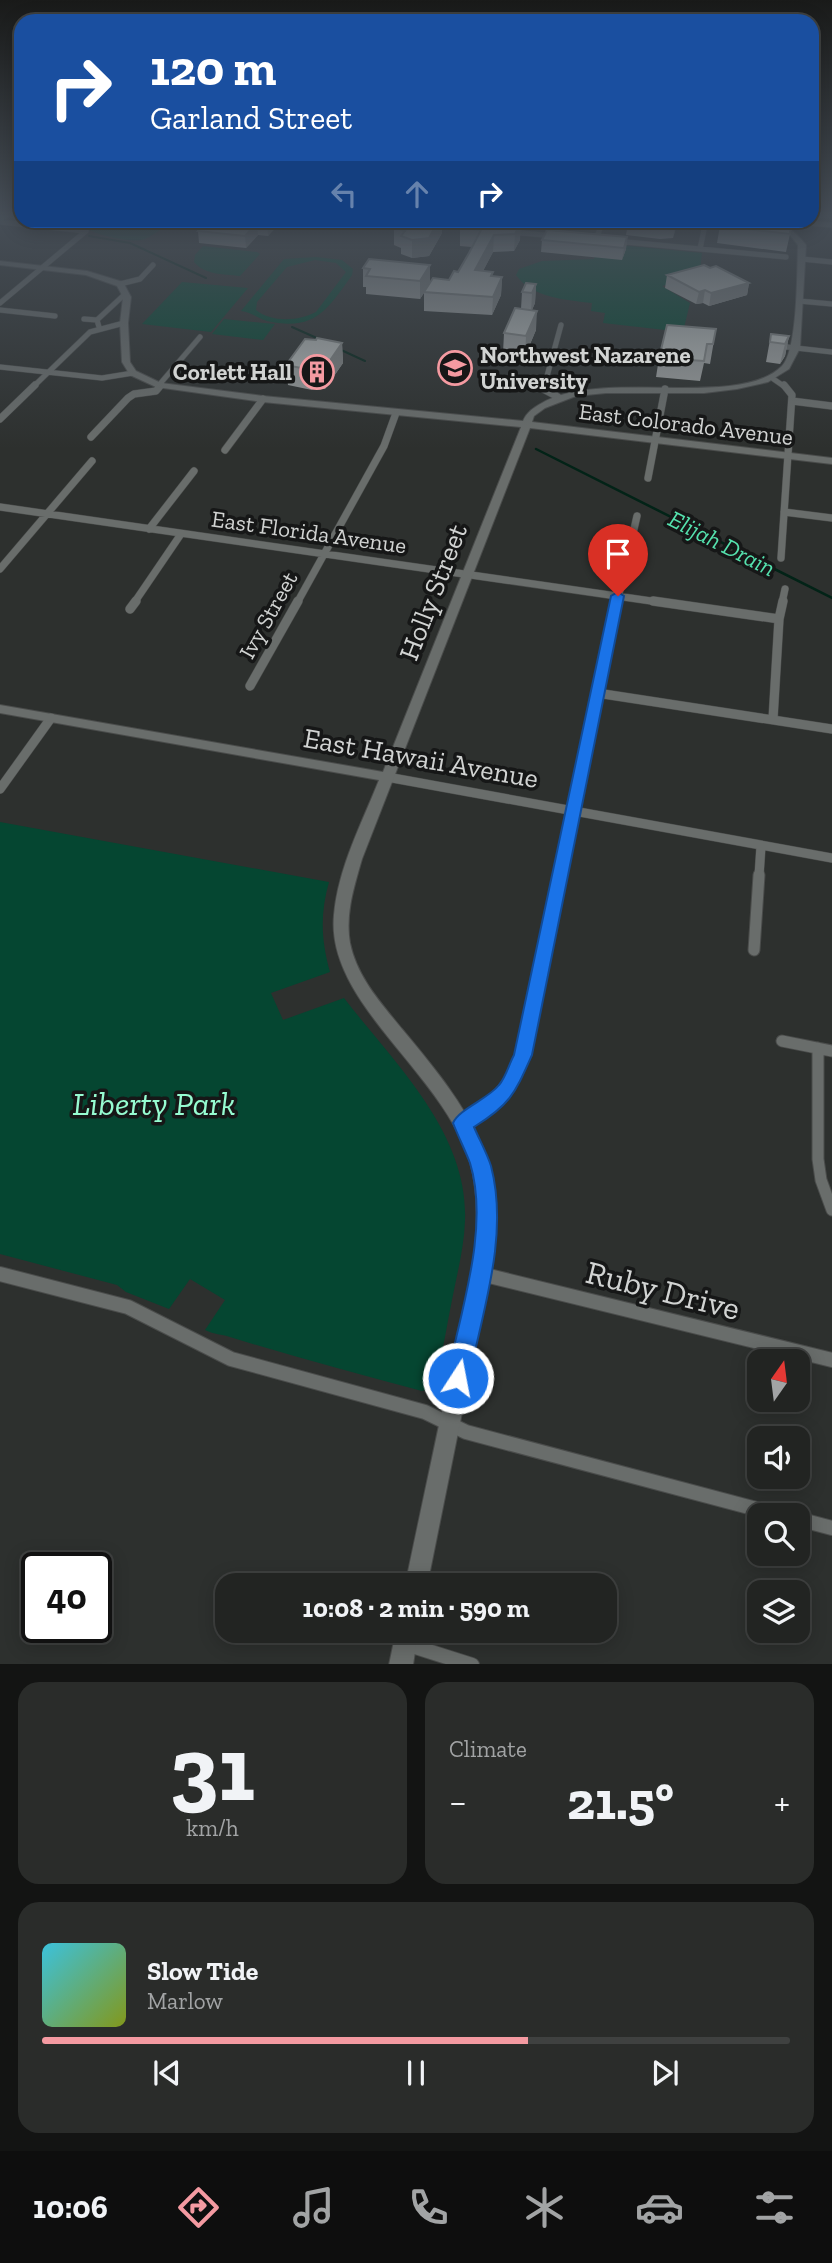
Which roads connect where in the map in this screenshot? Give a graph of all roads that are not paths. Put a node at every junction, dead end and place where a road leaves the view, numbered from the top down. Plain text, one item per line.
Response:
1 (125, 294) joint
2 (800, 294) edge
3 (799, 301) junction
4 (832, 304) edge
5 (0, 310) edge
6 (55, 316) dead end
7 (84, 319) dead end
8 (124, 323) junction
9 (98, 324) junction
10 (561, 325) dead end
11 (200, 337) dead end
12 (781, 346) edge
13 (796, 348) junction
14 (832, 352) edge
15 (0, 367) edge
16 (47, 372) junction
17 (132, 373) junction
18 (772, 378) junction
19 (160, 385) junction
20 (665, 389) junction
21 (558, 397) junction
22 (263, 399) junction
23 (792, 401) junction
24 (832, 406) edge
25 (396, 413) junction
26 (0, 419) edge
27 (524, 424) junction
28 (91, 437) dead end
29 (655, 440) junction
30 (225, 450) dead end
31 (788, 456) junction
32 (92, 461) dead end
33 (832, 461) edge
34 (194, 471) dead end
35 (648, 478) dead end
36 (0, 507) edge
37 (784, 512) junction
38 (47, 515) junction
39 (637, 516) dead end
40 (832, 518) edge
41 (149, 528) junction
42 (181, 534) junction
43 (324, 554) junction
44 (781, 558) dead end
45 (0, 569) edge
46 (466, 574) junction
47 (785, 589) dead end
48 (618, 596) junction
49 (130, 610) dead end
50 (779, 619) junction
51 (250, 686) dead end
52 (597, 693) junction
53 (0, 709) edge
54 (51, 718) junction
55 (774, 719) junction
56 (832, 729) edge
57 (387, 777) junction
58 (0, 789) edge
59 (573, 810) junction
60 (761, 846) junction
61 (832, 858) edge
62 (754, 950) dead end
63 (782, 1041) dead end
64 (818, 1048) junction
65 (832, 1051) edge
66 (463, 1123) junction
67 (832, 1210) edge
68 (0, 1274) edge
69 (481, 1274) junction
70 (832, 1360) edge
71 (449, 1423) junction
72 (747, 1506) edge
73 (810, 1523) edge
74 (832, 1528) edge
75 (419, 1573) edge
76 (404, 1646) edge
77 (472, 1664) edge

1 - 8 street
1 - 9 street
2 - 3 street
3 - 4 street
3 - 13 street
5 - 6 street
7 - 9 street
8 - 9 street
8 - 17 street
9 - 16 street
10 - 21 street
11 - 19 street
12 - 13 street
13 - 14 street
13 - 18 street
15 - 16 street
16 - 17 street
16 - 26 street
17 - 19 street, East Colorado Avenue
18 - 20 street
18 - 23 street
19 - 22 street, East Colorado Avenue
19 - 28 street
20 - 21 street
20 - 29 street
21 - 27 street
22 - 25 street, East Colorado Avenue
22 - 30 street
23 - 24 street
23 - 31 street
25 - 27 street, East Colorado Avenue
25 - 43 street, Ivy Street
27 - 29 street, East Colorado Avenue
27 - 46 street, Holly Street
29 - 31 street, East Colorado Avenue
29 - 35 street
31 - 33 street, East Colorado Avenue
31 - 37 street
32 - 38 street
34 - 41 street
36 - 38 street, East Florida Avenue
37 - 40 street
37 - 44 street
38 - 41 street, East Florida Avenue
38 - 45 street
39 - 48 street
41 - 42 street, East Florida Avenue
42 - 43 street, East Florida Avenue
42 - 49 street
43 - 46 street, East Florida Avenue
43 - 51 street, Ivy Street
46 - 48 street, East Florida Avenue
46 - 57 street, Holly Street
47 - 50 street
48 - 50 street, East Florida Avenue
48 - 52 street
50 - 55 street
52 - 55 street
52 - 59 street
53 - 54 street, East Hawaii Avenue
54 - 57 street, East Hawaii Avenue
54 - 58 street
55 - 56 street
57 - 59 street, East Hawaii Avenue
57 - 66 street, Holly Street
59 - 60 street, East Hawaii Avenue
59 - 66 street
60 - 61 street, East Hawaii Avenue
60 - 62 street
63 - 64 street
64 - 65 street
64 - 67 street
66 - 69 street, Holly Street
68 - 71 street
69 - 70 street, Ruby Drive
69 - 71 street, Holly Street
71 - 72 street
71 - 75 street, Holly Street
73 - 74 street
76 - 77 street

